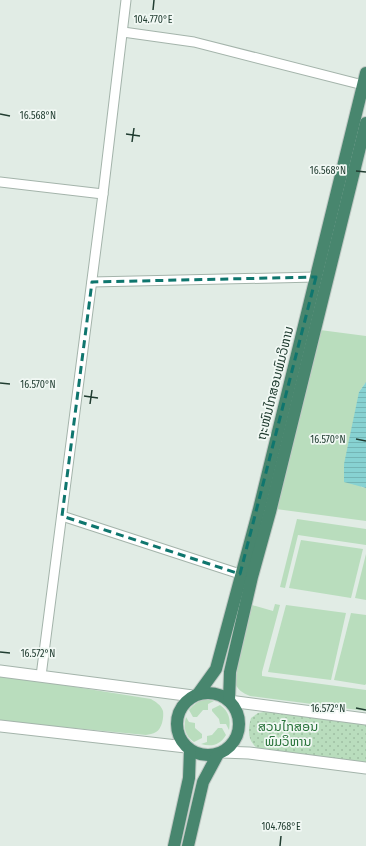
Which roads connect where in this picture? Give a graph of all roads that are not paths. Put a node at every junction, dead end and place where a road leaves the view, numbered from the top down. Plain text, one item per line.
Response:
1 (126, 0) edge
2 (123, 32) junction
3 (366, 73) edge
4 (363, 85) junction
5 (366, 123) edge
6 (0, 182) edge
7 (103, 194) junction
8 (316, 277) junction
9 (92, 282) junction
10 (62, 516) junction
11 (240, 574) junction
12 (243, 589) junction
13 (0, 670) edge
14 (42, 676) junction
15 (196, 695) junction
16 (229, 701) junction
17 (366, 719) edge
18 (0, 726) edge
19 (188, 748) junction
20 (220, 753) junction
21 (366, 768) edge
22 (174, 846) edge
23 (188, 846) edge

1 - 2 street
2 - 4 street
2 - 7 street
3 - 4 highway, ຖະໜົນໄກສອນພົມວິຫານ
4 - 8 highway, ຖະໜົນໄກສອນພົມວິຫານ
5 - 12 highway, ຖະໜົນໄກສອນພົມວິຫານ
6 - 7 street
7 - 9 street
8 - 9 street
8 - 11 highway, ຖະໜົນໄກສອນພົມວິຫານ
9 - 10 street
10 - 11 street
10 - 14 street
11 - 12 highway, ຖະໜົນໄກສອນພົມວິຫານ
12 - 15 highway, ຖະໜົນໄກສອນພົມວິຫານ
12 - 16 highway, ຖະໜົນໄກສອນພົມວິຫານ
13 - 14 street
14 - 15 street
15 - 16 highway
15 - 19 highway
16 - 17 street
16 - 20 highway
18 - 19 street
19 - 20 highway
19 - 22 highway
20 - 21 street
20 - 23 highway

